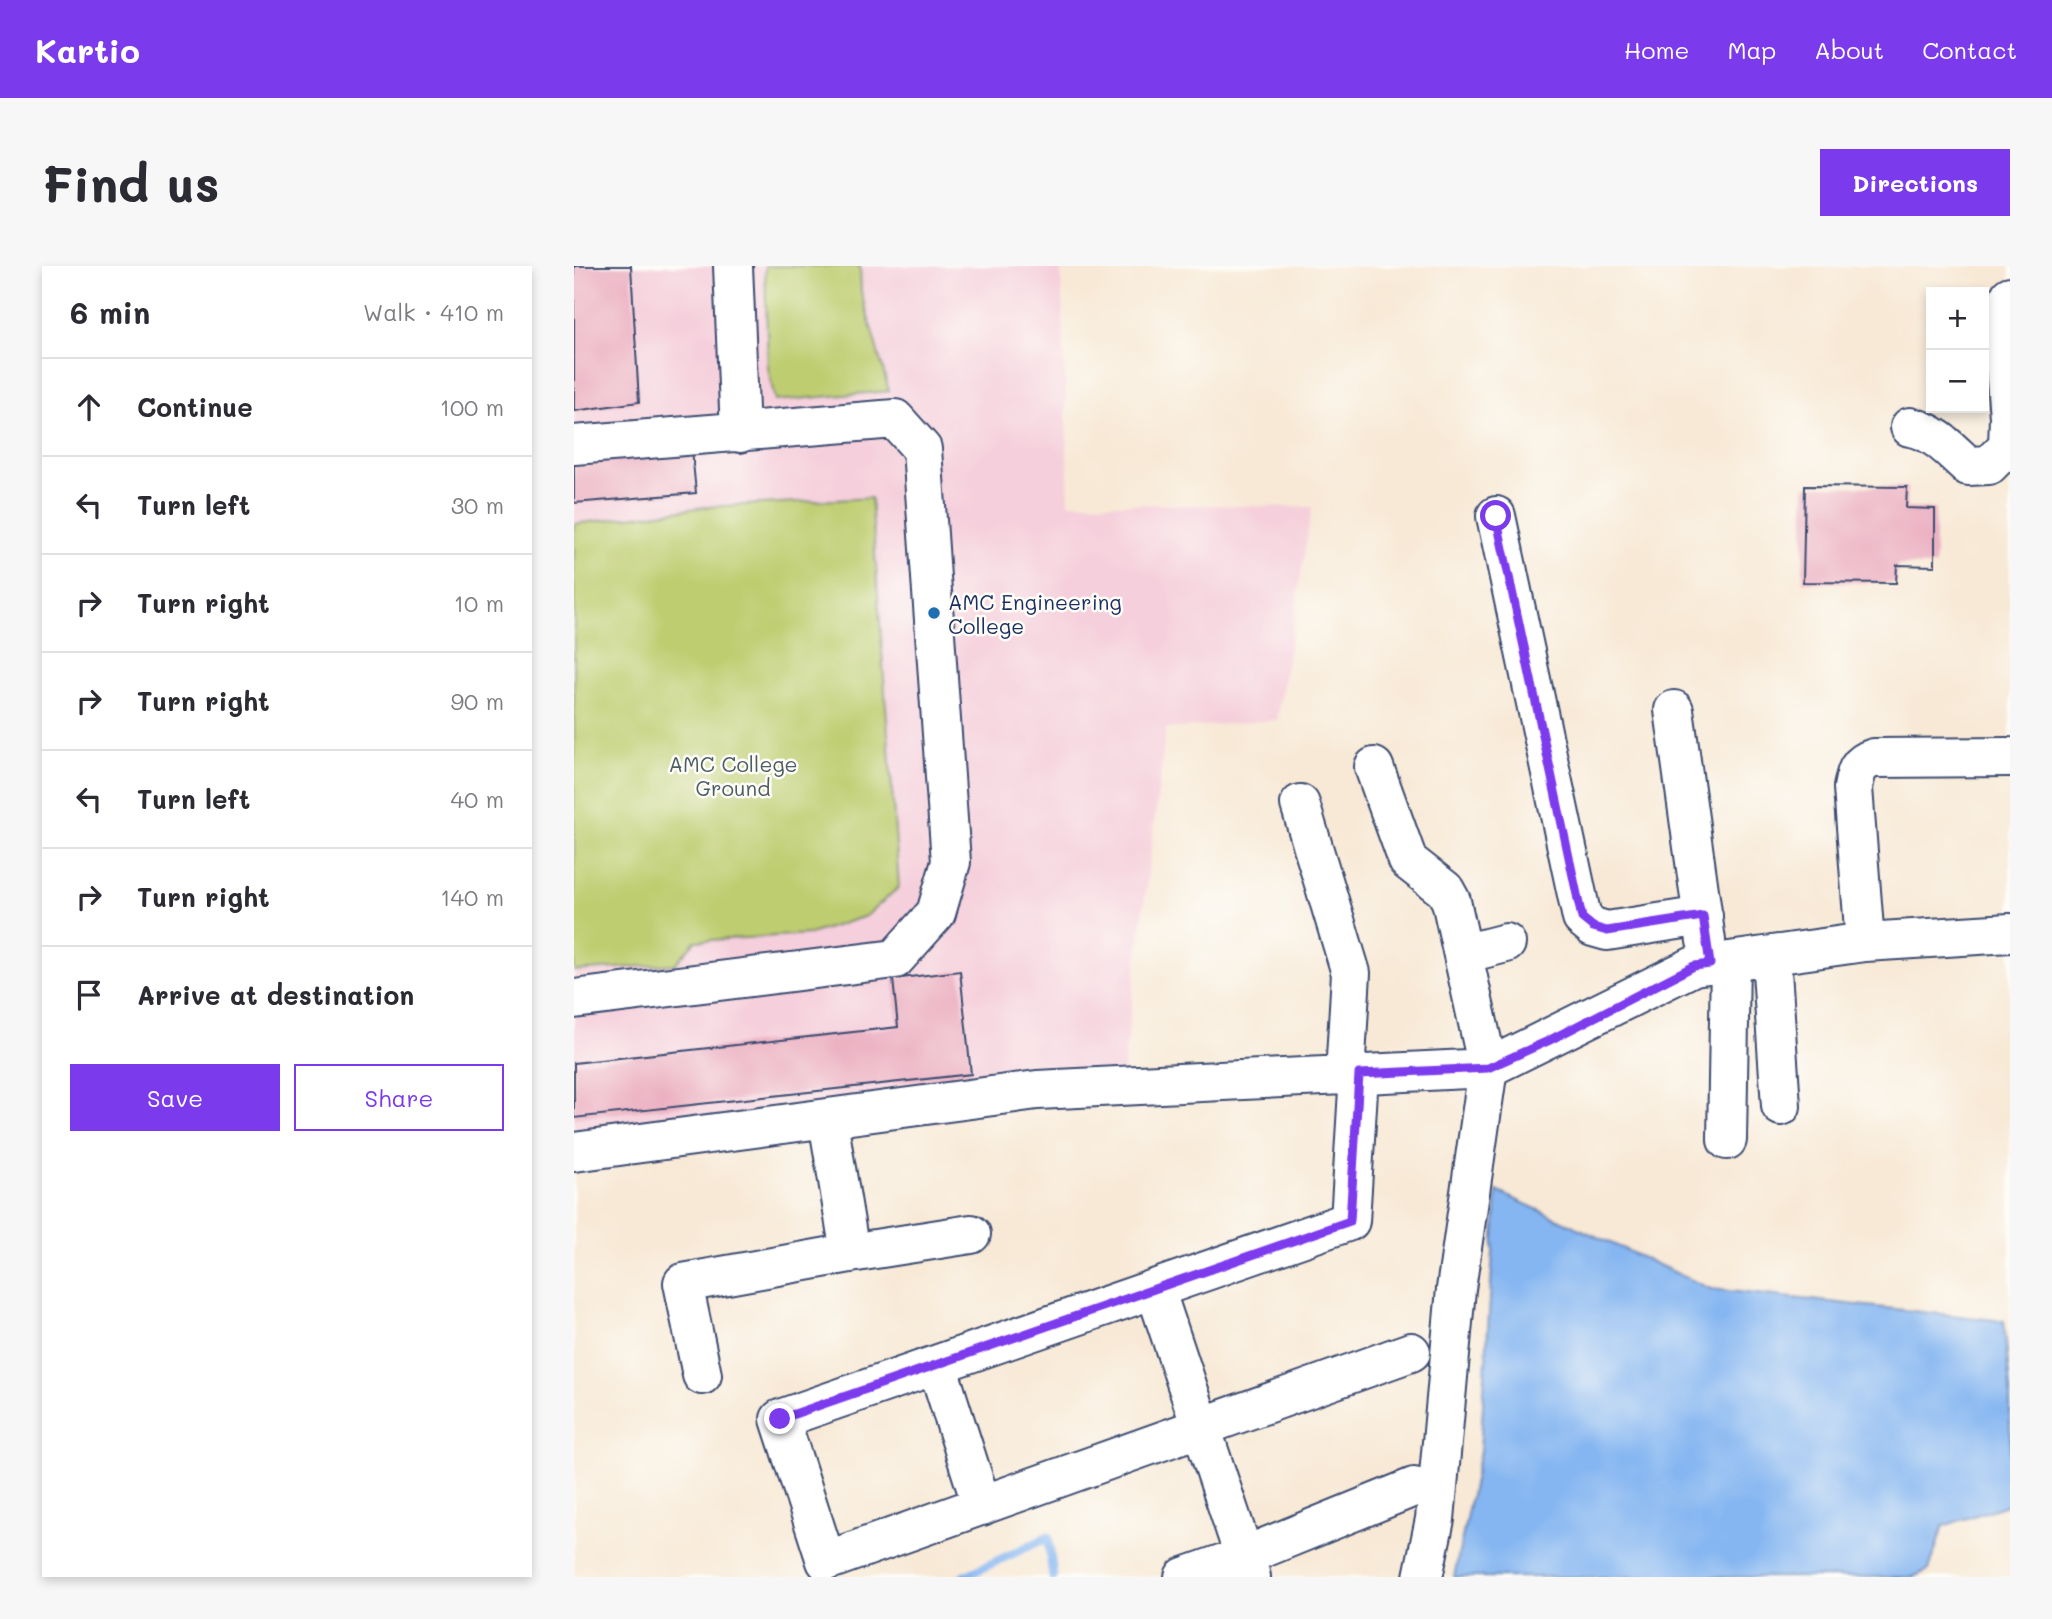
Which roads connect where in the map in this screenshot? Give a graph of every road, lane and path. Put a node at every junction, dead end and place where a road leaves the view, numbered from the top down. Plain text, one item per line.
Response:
1 (733, 266) edge
2 (756, 266) edge
3 (2010, 296) edge
4 (1910, 427) dead end
5 (751, 432) junction
6 (574, 445) edge
7 (1496, 516) dead end
8 (1674, 710) dead end
9 (2010, 758) edge
10 (1374, 767) dead end
11 (1300, 804) dead end
12 (1703, 916) junction
13 (2010, 933) edge
14 (1865, 942) junction
15 (1506, 943) dead end
16 (1463, 954) junction
17 (1770, 956) junction
18 (1720, 963) junction
19 (574, 999) edge
20 (1488, 1068) junction
21 (1352, 1075) junction
22 (1781, 1106) dead end
23 (828, 1120) junction
24 (1727, 1140) dead end
25 (574, 1152) edge
26 (971, 1234) dead end
27 (850, 1252) junction
28 (1156, 1289) junction
29 (1411, 1352) dead end
30 (937, 1365) junction
31 (702, 1375) dead end
32 (1200, 1428) junction
33 (1413, 1488) dead end
34 (982, 1506) junction
35 (1247, 1567) edge
36 (1184, 1577) edge
37 (1423, 1577) edge

1 - 5 street
2 - 5 street
3 - 4 street
5 - 6 street
5 - 19 street
7 - 12 street
8 - 12 street
9 - 14 street
10 - 16 street
11 - 21 street
12 - 18 street
13 - 14 street
14 - 17 street
15 - 16 street
16 - 20 street
17 - 18 street
17 - 22 street
18 - 20 street
18 - 24 street
20 - 21 street
20 - 37 street
21 - 23 street
21 - 28 street
23 - 25 street
23 - 27 street
26 - 27 street
27 - 31 street
28 - 30 street
28 - 32 street
29 - 32 street
30 - 34 street
30 - 34 street
32 - 34 street
32 - 35 street
33 - 35 street
35 - 36 street

